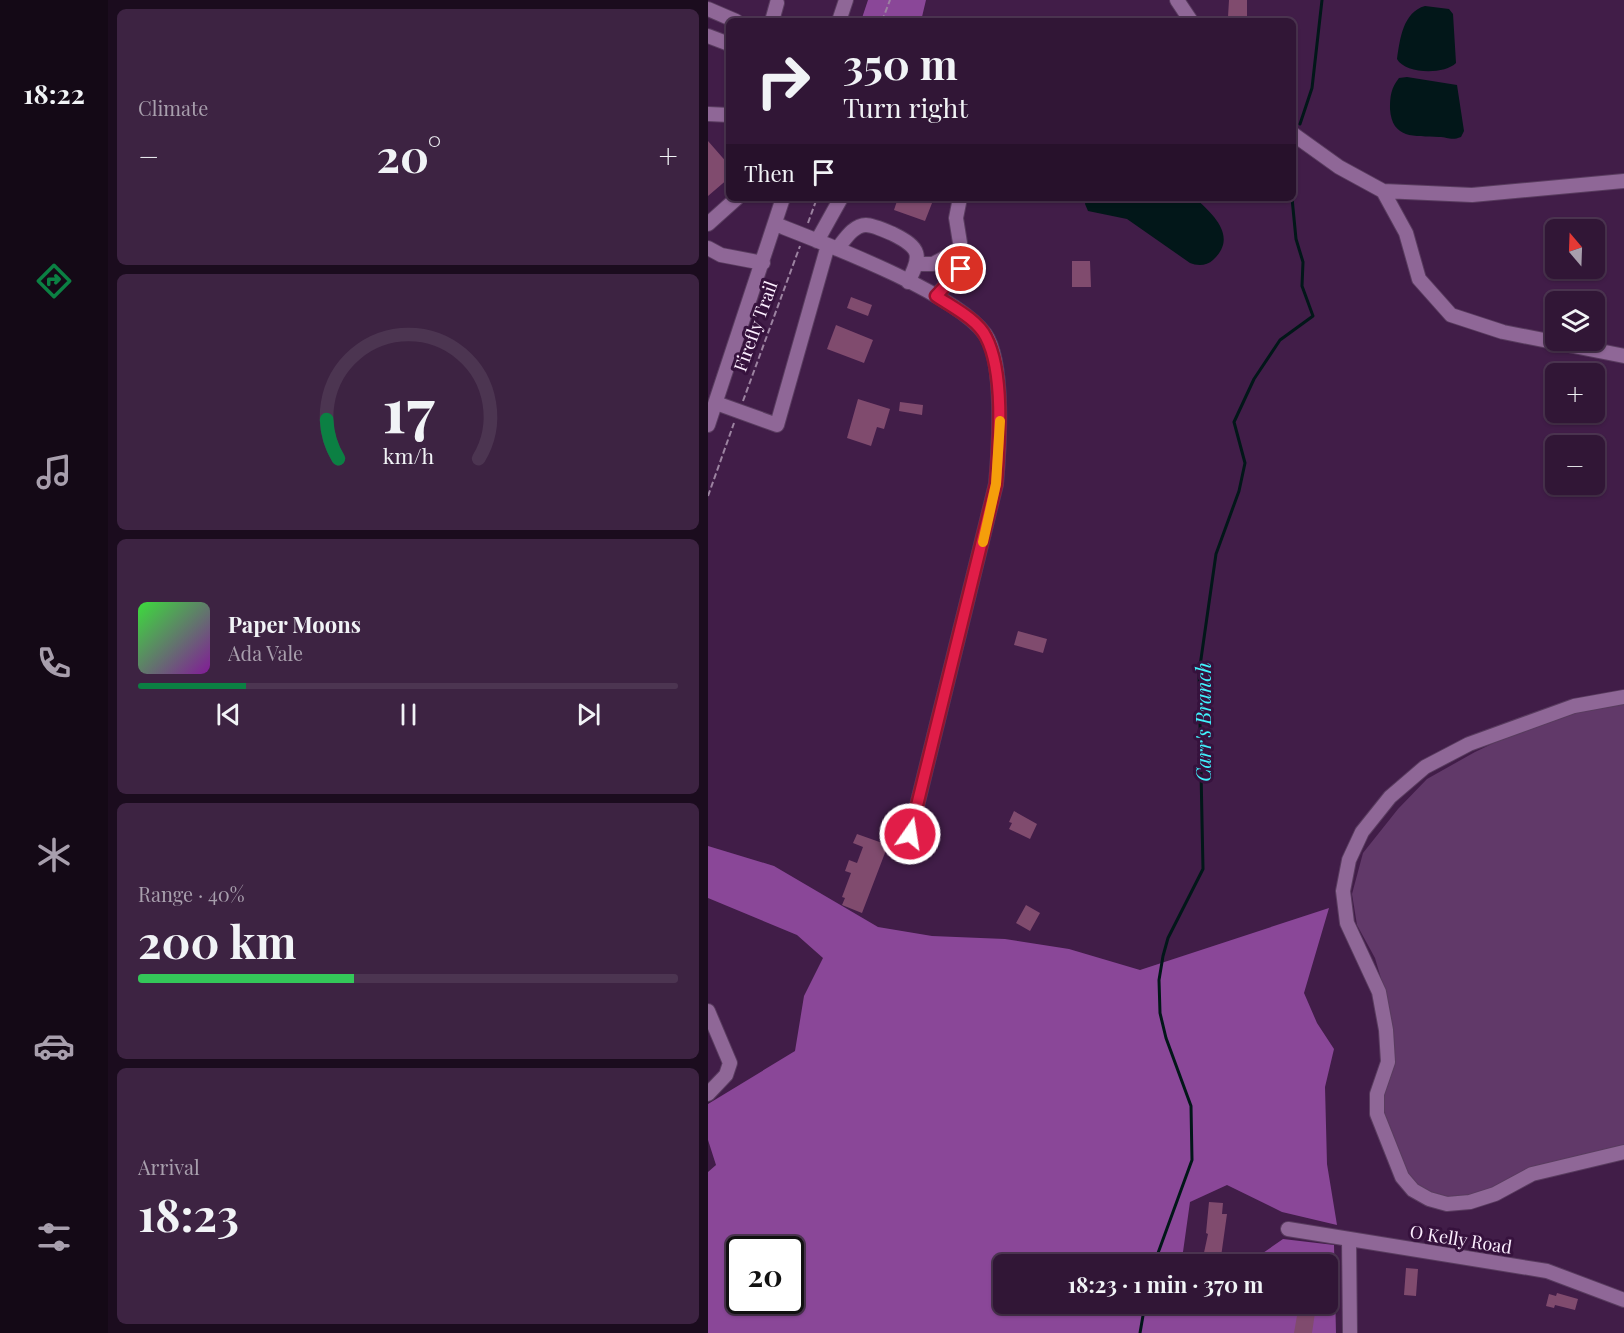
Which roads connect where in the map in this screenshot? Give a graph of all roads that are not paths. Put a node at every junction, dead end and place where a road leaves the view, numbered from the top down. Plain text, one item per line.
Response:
1 (846, 0) edge
2 (1177, 0) edge
3 (777, 3) dead end
4 (708, 9) edge
5 (729, 18) edge
6 (773, 18) edge
7 (840, 18) edge
8 (1189, 18) edge
9 (708, 36) edge
10 (726, 43) edge
11 (708, 114) edge
12 (726, 115) edge
13 (1296, 137) edge
14 (1624, 181) edge
15 (1383, 191) junction
16 (734, 201) edge
17 (782, 201) edge
18 (840, 201) edge
19 (959, 201) edge
20 (708, 224) edge
21 (775, 224) junction
22 (827, 245) junction
23 (708, 248) edge
24 (961, 249) junction
25 (763, 263) junction
26 (917, 264) junction
27 (908, 282) junction
28 (936, 296) junction
29 (1624, 357) edge
30 (716, 403) junction
31 (708, 425) edge
32 (1624, 697) edge
33 (910, 834) dead end
34 (708, 1011) edge
35 (708, 1094) edge
36 (1624, 1152) edge
37 (1288, 1229) dead end
38 (1349, 1239) junction
39 (1624, 1300) edge
40 (1350, 1333) edge

1 - 7 street
2 - 8 street
3 - 6 street
4 - 5 street
9 - 10 street
11 - 12 street
13 - 15 street
14 - 15 street
15 - 29 street
16 - 20 street
17 - 21 street
18 - 22 street
19 - 24 street
21 - 22 street
21 - 25 street
22 - 26 street
22 - 27 street
22 - 30 street
23 - 25 street
24 - 26 street
24 - 28 street
25 - 30 street
26 - 27 street
27 - 28 street
28 - 33 street
30 - 31 street
32 - 36 street
34 - 35 street
37 - 38 street, O Kelly Road
38 - 39 street, O Kelly Road
38 - 40 street

